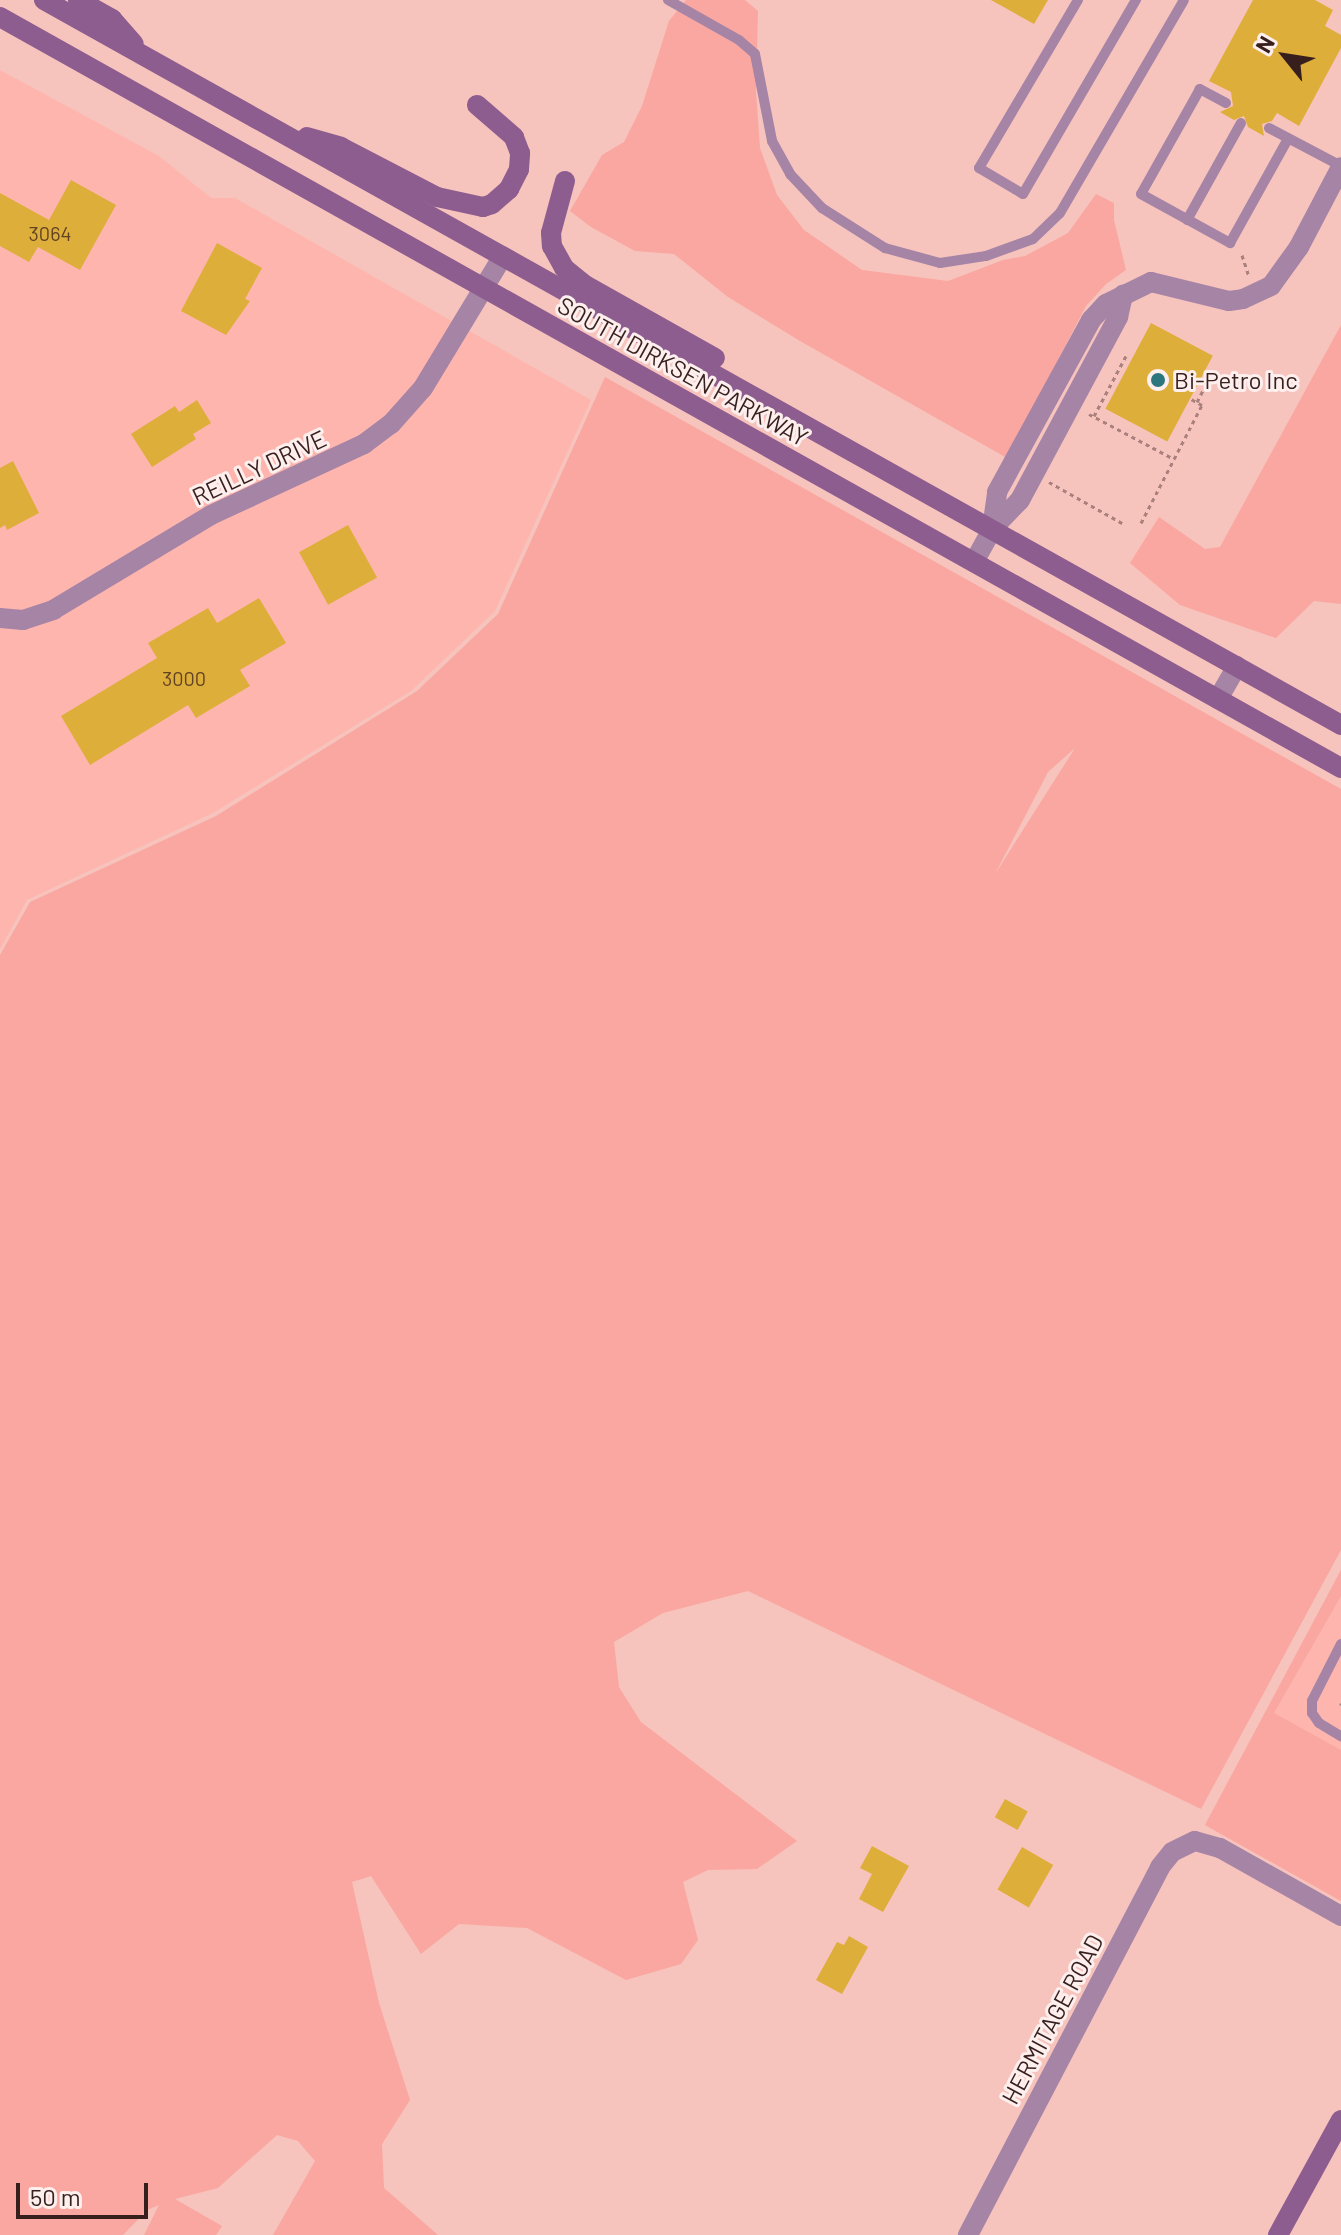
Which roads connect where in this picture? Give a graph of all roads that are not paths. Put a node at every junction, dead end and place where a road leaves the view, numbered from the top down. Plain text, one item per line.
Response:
1 (44, 0) edge
2 (78, 0) edge
3 (668, 0) edge
4 (1078, 0) edge
5 (1136, 0) edge
6 (1184, 0) edge
7 (0, 17) edge
8 (0, 24) edge
9 (22, 30) junction
10 (144, 56) junction
11 (1226, 103) dead end
12 (477, 105) dead end
13 (1241, 123) dead end
14 (268, 124) junction
15 (1269, 128) dead end
16 (1288, 139) junction
17 (1341, 166) edge
18 (565, 181) dead end
19 (1187, 220) junction
20 (503, 256) junction
21 (481, 288) junction
22 (818, 432) junction
23 (992, 529) junction
24 (974, 562) junction
25 (0, 618) edge
26 (1237, 666) junction
27 (1218, 699) junction
28 (1341, 725) edge
29 (1341, 768) edge
30 (1341, 1644) edge
31 (1341, 1736) edge
32 (1341, 1916) edge
33 (1341, 2120) edge
34 (968, 2235) edge
35 (1278, 2235) edge

1 - 10 main road, SOUTH DIRKSEN PARKWAY
2 - 10 main road
3 - 6 lane
4 - 5 lane
7 - 9 main road, SOUTH DIRKSEN PARKWAY
8 - 9 main road
9 - 21 main road, SOUTH DIRKSEN PARKWAY
10 - 14 main road, SOUTH DIRKSEN PARKWAY
11 - 19 lane
12 - 14 main road
13 - 19 lane
14 - 20 main road, SOUTH DIRKSEN PARKWAY
15 - 16 lane
16 - 17 lane
16 - 19 lane
17 - 23 street
18 - 22 main road
20 - 21 street, REILLY DRIVE
20 - 22 main road, SOUTH DIRKSEN PARKWAY
21 - 24 main road, SOUTH DIRKSEN PARKWAY
21 - 25 street, REILLY DRIVE
22 - 23 main road, SOUTH DIRKSEN PARKWAY
23 - 24 street
23 - 26 main road, SOUTH DIRKSEN PARKWAY
24 - 27 main road, SOUTH DIRKSEN PARKWAY
26 - 27 street
26 - 28 main road, SOUTH DIRKSEN PARKWAY
27 - 29 main road, SOUTH DIRKSEN PARKWAY
30 - 31 lane
32 - 34 street, HERMITAGE ROAD
33 - 35 main road

